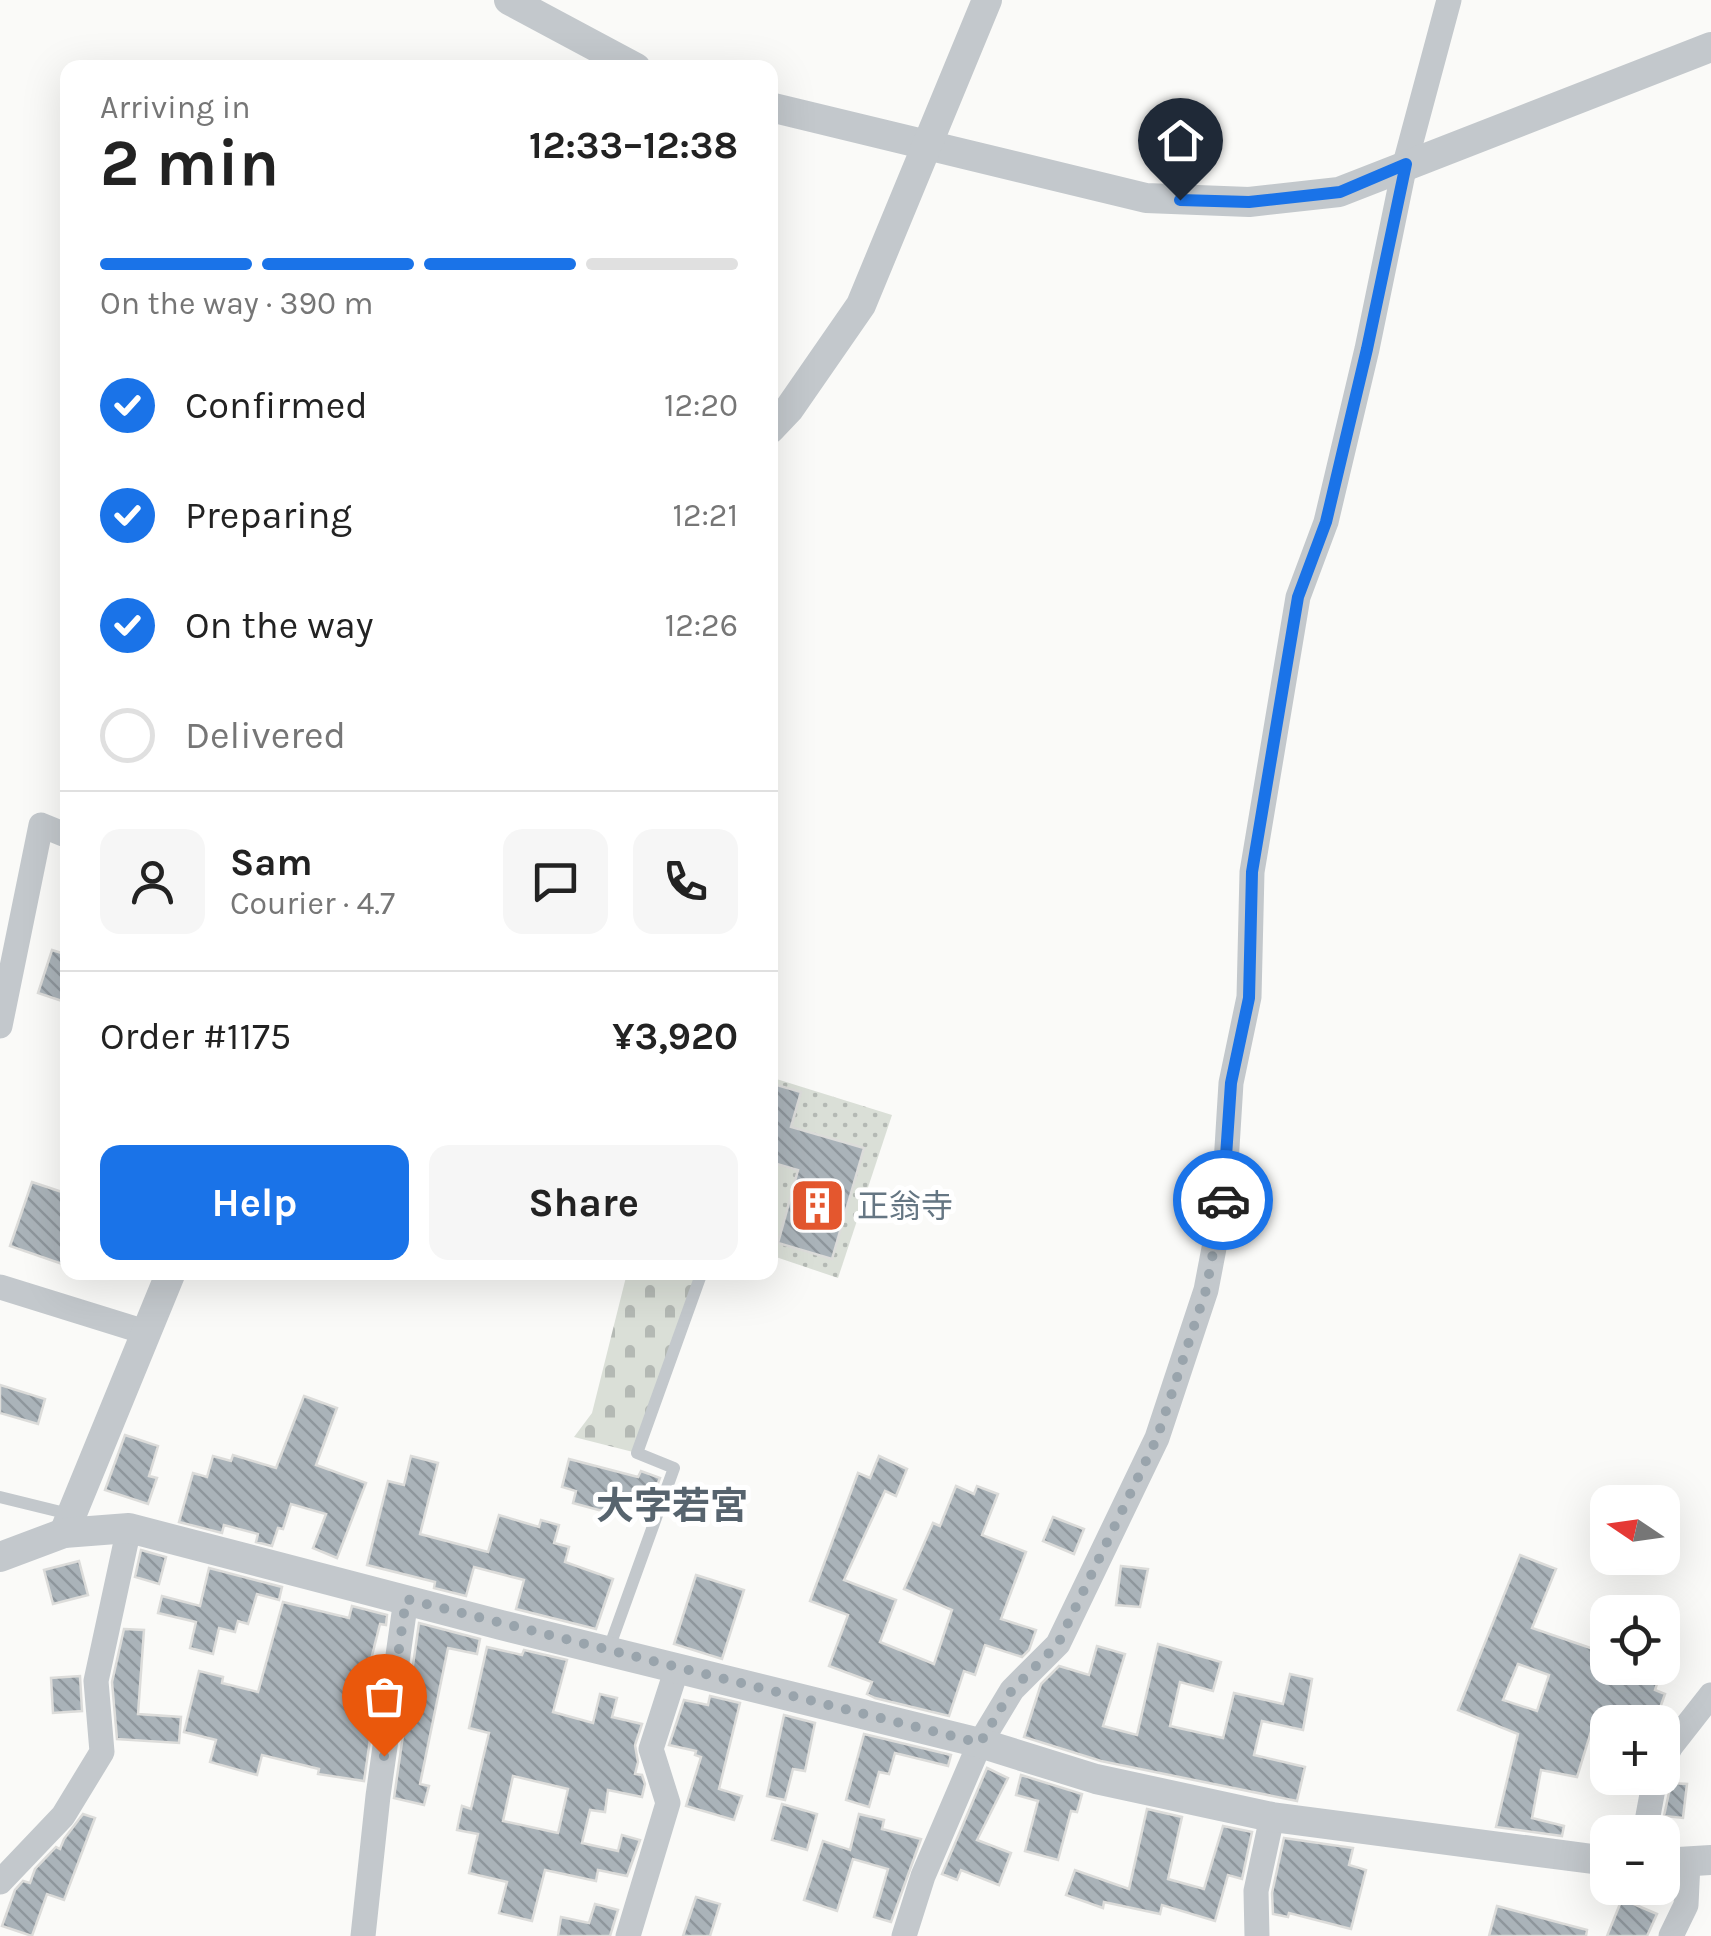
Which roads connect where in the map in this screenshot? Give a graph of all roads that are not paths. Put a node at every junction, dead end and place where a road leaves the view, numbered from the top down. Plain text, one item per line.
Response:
1 (510, 0) edge
2 (986, 0) edge
3 (1449, 0) edge
4 (1711, 48) edge
5 (621, 60) edge
6 (778, 109) edge
7 (926, 146) junction
8 (1406, 164) junction
9 (778, 421) edge
10 (60, 833) edge
11 (0, 1026) edge
12 (168, 1280) edge
13 (699, 1280) edge
14 (0, 1287) edge
15 (145, 1332) junction
16 (0, 1497) edge
17 (68, 1524) junction
18 (129, 1528) junction
19 (0, 1558) edge
20 (406, 1599) junction
21 (608, 1650) junction
22 (677, 1668) junction
23 (1711, 1695) edge
24 (1680, 1735) edge
25 (980, 1743) junction
26 (1272, 1817) junction
27 (1590, 1859) edge
28 (1687, 1862) edge
29 (0, 1882) edge
30 (363, 1936) edge
31 (628, 1936) edge
32 (904, 1936) edge
33 (1257, 1936) edge
34 (1671, 1936) edge

1 - 5 street
2 - 7 street
3 - 8 street
4 - 8 street
6 - 7 street
7 - 8 street
7 - 9 street
8 - 25 street
10 - 11 street
12 - 15 street
13 - 21 lane
14 - 15 street
15 - 17 street
16 - 17 lane
17 - 18 street
17 - 19 street
18 - 20 street
18 - 29 street
20 - 21 street
20 - 30 street
21 - 22 street
22 - 25 street
22 - 31 street
23 - 24 street
25 - 26 street
25 - 32 street
26 - 27 street
26 - 33 street
28 - 34 street

